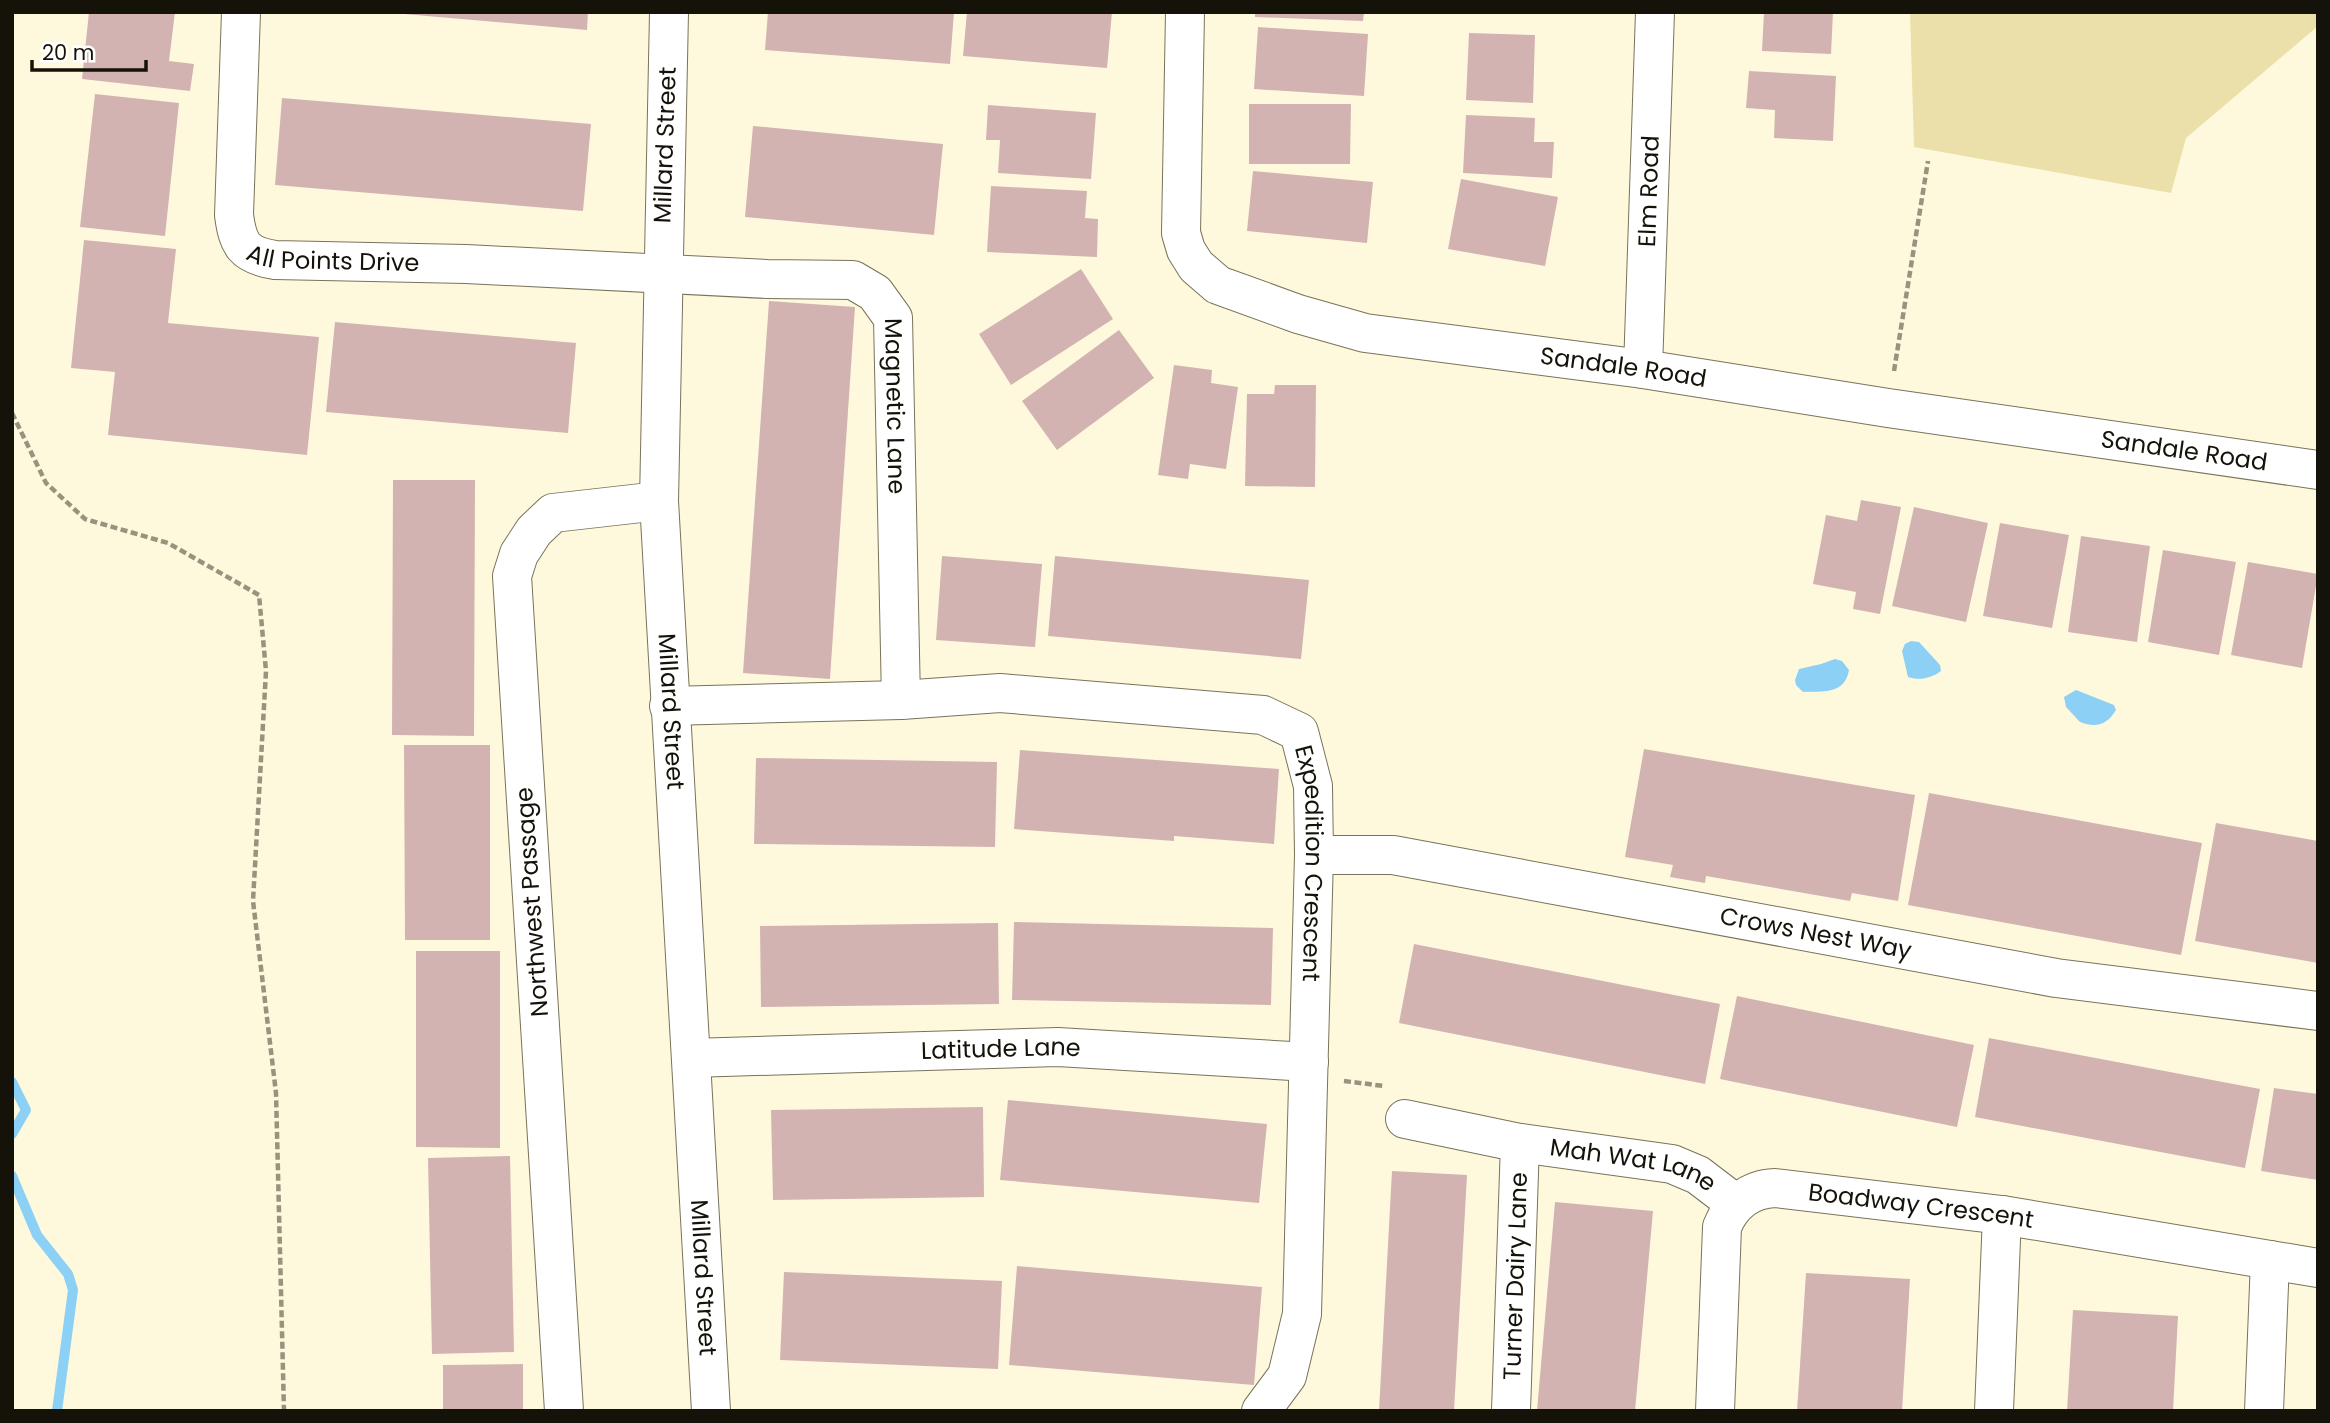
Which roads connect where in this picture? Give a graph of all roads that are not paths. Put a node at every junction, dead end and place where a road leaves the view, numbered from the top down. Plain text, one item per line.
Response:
1 (241, 12) edge
2 (669, 12) edge
3 (1185, 12) edge
4 (1656, 12) edge
5 (662, 274) junction
6 (1643, 369) junction
7 (2318, 470) edge
8 (659, 501) junction
9 (901, 700) junction
10 (669, 706) junction
11 (1314, 855) junction
12 (2318, 1011) edge
13 (691, 1058) junction
14 (1309, 1069) junction
15 (1405, 1119) road end
16 (1520, 1143) junction
17 (1736, 1204) junction
18 (2002, 1215) junction
19 (2270, 1260) junction
20 (2318, 1268) edge
21 (564, 1411) edge
22 (711, 1411) edge
23 (1261, 1411) edge
24 (1511, 1411) edge
25 (1714, 1411) edge
26 (1994, 1411) edge
27 (2264, 1411) edge

1 - 5 street, All Points Drive
2 - 5 street, Millard Street
3 - 6 street, Sandale Road
4 - 6 street, Elm Road
5 - 8 street, Millard Street
5 - 9 street, Magnetic Lane
6 - 7 street, Sandale Road
8 - 10 street, Millard Street
8 - 21 street, Northwest Passage
9 - 10 street, Expedition Crescent
9 - 11 street, Expedition Crescent
10 - 13 street, Millard Street
11 - 12 street, Crows Nest Way
11 - 14 street, Expedition Crescent
13 - 14 street, Latitude Lane
13 - 22 street, Millard Street
14 - 23 street, Expedition Crescent
15 - 16 street, Mah Wat Lane
16 - 17 street, Mah Wat Lane
16 - 24 street, Turner Dairy Lane
17 - 18 street, Boadway Crescent
17 - 25 street
18 - 19 street, Boadway Crescent
18 - 26 street
19 - 20 street, Boadway Crescent
19 - 27 street

